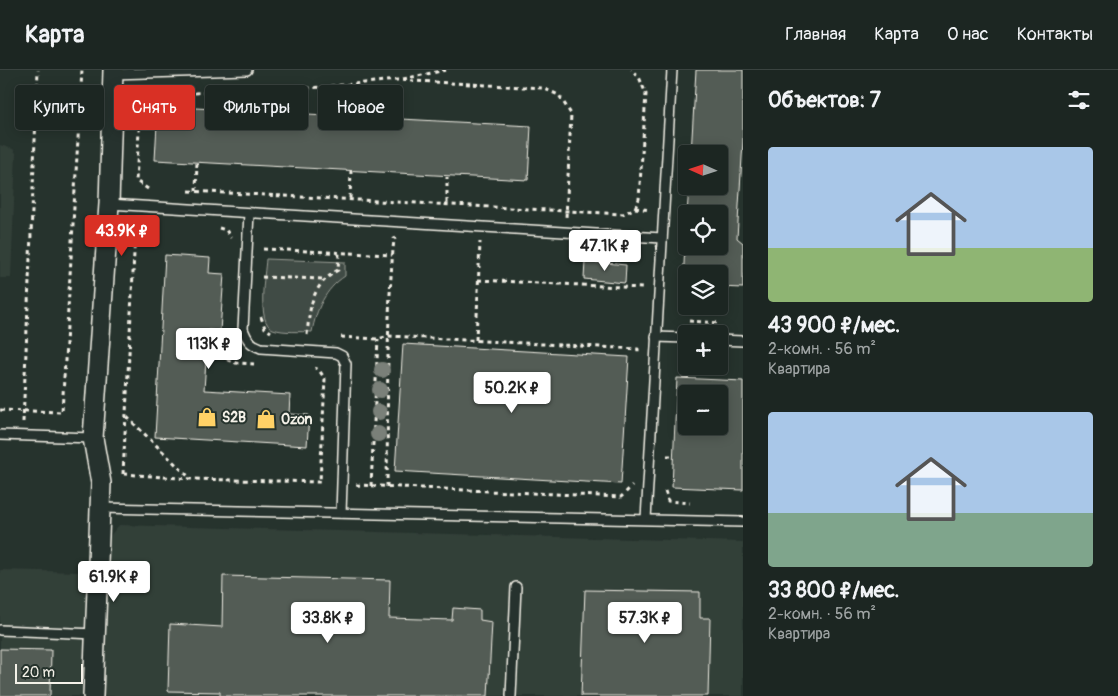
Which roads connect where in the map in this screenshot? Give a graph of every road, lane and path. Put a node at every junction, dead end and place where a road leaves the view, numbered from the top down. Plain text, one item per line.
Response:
1 (38, 70) edge
2 (82, 70) edge
3 (247, 70) edge
4 (446, 70) edge
5 (631, 70) edge
6 (672, 70) edge
7 (113, 72) edge
8 (397, 80) junction
9 (197, 162) dead end
10 (351, 171) dead end
11 (448, 177) dead end
12 (146, 189) junction
13 (156, 189) dead end
14 (186, 191) dead end
15 (196, 191) junction
16 (267, 195) junction
17 (350, 198) junction
18 (447, 203) junction
19 (109, 204) junction
20 (145, 206) junction
21 (566, 210) junction
22 (249, 213) junction
23 (266, 214) junction
24 (144, 223) junction
25 (153, 224) dead end
26 (215, 226) dead end
27 (399, 237) dead end
28 (662, 238) junction
29 (233, 241) dead end
30 (471, 241) dead end
31 (263, 249) junction
32 (339, 253) junction
33 (392, 256) junction
34 (263, 258) dead end
35 (263, 268) dead end
36 (262, 277) junction
37 (323, 279) junction
38 (478, 280) junction
39 (262, 286) dead end
40 (642, 297) dead end
41 (259, 313) dead end
42 (725, 323) dead end
43 (228, 330) dead end
44 (274, 333) dead end
45 (298, 335) dead end
46 (307, 335) junction
47 (316, 336) dead end
48 (389, 336) junction
49 (334, 337) dead end
50 (656, 337) junction
51 (670, 338) junction
52 (678, 338) edge
53 (378, 339) junction
54 (476, 340) junction
55 (639, 340) dead end
56 (728, 340) edge
57 (743, 341) edge
58 (638, 349) junction
59 (638, 359) dead end
60 (264, 364) dead end
61 (310, 366) dead end
62 (0, 410) edge
63 (24, 411) junction
64 (127, 416) junction
65 (0, 435) edge
66 (22, 436) junction
67 (93, 438) junction
68 (667, 446) dead end
69 (667, 456) junction
70 (674, 456) dead end
71 (666, 466) dead end
72 (99, 474) junction
73 (124, 474) junction
74 (191, 479) junction
75 (320, 482) junction
76 (342, 484) junction
77 (634, 484) dead end
78 (371, 486) junction
79 (666, 486) dead end
80 (387, 487) junction
81 (693, 503) dead end
82 (101, 508) junction
83 (341, 513) junction
84 (646, 519) junction
85 (743, 522) edge
86 (516, 587) dead end
87 (0, 630) edge
88 (96, 634) junction
89 (93, 696) edge
90 (511, 696) edge

1 - 63 path
2 - 63 path
3 - 7 lane
4 - 8 path
5 - 21 path
6 - 28 lane
7 - 19 street
8 - 12 path
8 - 21 path
9 - 15 path
10 - 17 path
11 - 18 path
12 - 13 path
12 - 20 path
14 - 15 path
15 - 16 path
16 - 17 path
16 - 23 path
17 - 18 path
18 - 21 path
19 - 20 lane
19 - 67 street
20 - 22 lane
20 - 24 path
22 - 23 lane
22 - 76 lane
23 - 28 lane
23 - 31 path
24 - 25 path
24 - 64 path
26 - 29 path
27 - 33 path
28 - 50 lane
30 - 38 path
31 - 32 path
31 - 34 path
32 - 33 path
32 - 37 path
33 - 48 path
35 - 36 path
36 - 37 path
36 - 39 path
37 - 46 path
38 - 40 path
38 - 54 path
41 - 44 path
42 - 51 path
43 - 60 path
45 - 46 path
46 - 47 path
48 - 53 path
48 - 54 path
48 - 80 path
49 - 53 path
50 - 51 lane
50 - 84 lane
51 - 52 lane
53 - 78 path
54 - 58 path
55 - 58 path
56 - 57 lane
58 - 59 path
61 - 75 path
62 - 63 path
63 - 66 path
64 - 73 path
64 - 74 path
65 - 66 lane
66 - 67 lane
67 - 72 street
68 - 69 path
69 - 70 path
69 - 71 path
72 - 73 path
72 - 82 street
73 - 74 path
74 - 75 path
75 - 76 path
76 - 78 path
76 - 83 lane
77 - 80 path
78 - 80 path
79 - 81 path
82 - 83 lane
82 - 88 street
83 - 84 lane
84 - 85 lane
86 - 90 lane
87 - 88 lane
88 - 89 street

